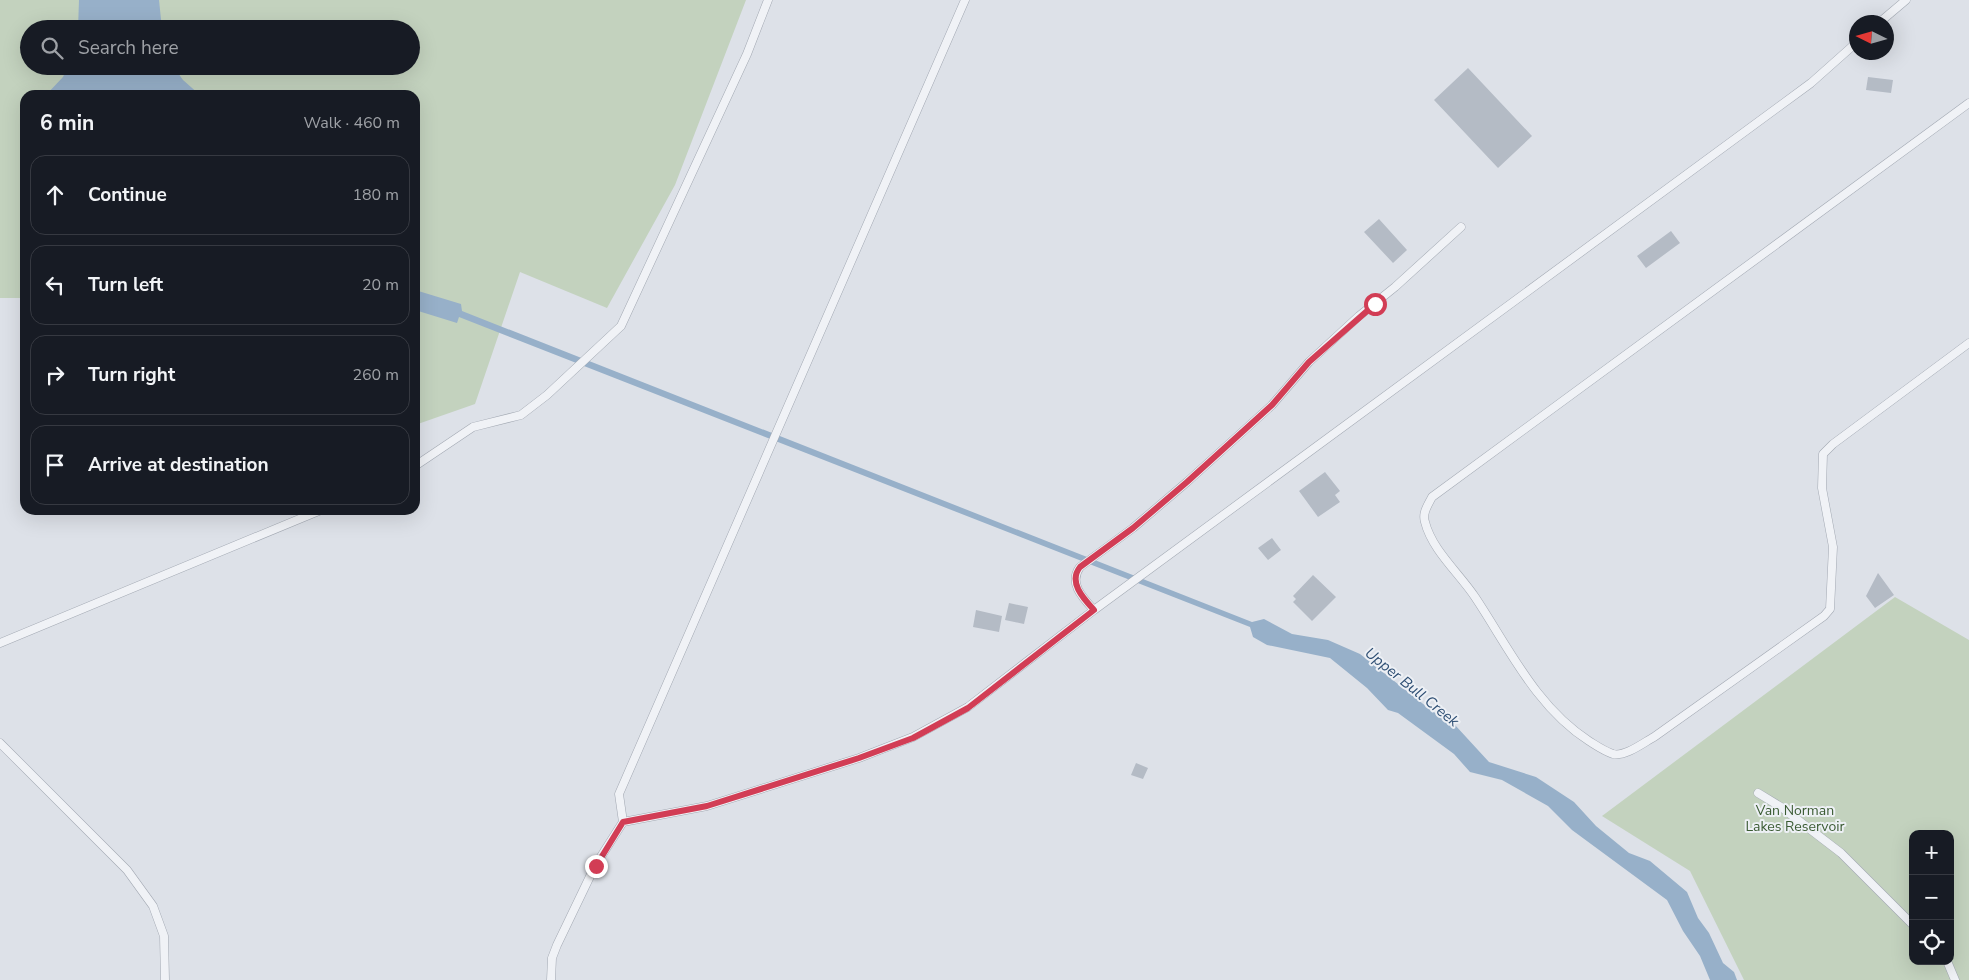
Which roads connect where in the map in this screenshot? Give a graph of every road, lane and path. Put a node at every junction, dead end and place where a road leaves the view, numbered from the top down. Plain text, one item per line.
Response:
1 (768, 0) edge
2 (965, 0) edge
3 (1906, 0) edge
4 (1888, 15) edge
5 (1849, 49) edge
6 (1969, 103) edge
7 (1461, 227) dead end
8 (1969, 343) edge
9 (420, 463) edge
10 (308, 515) edge
11 (1094, 610) junction
12 (0, 643) edge
13 (0, 743) edge
14 (1758, 793) dead end
15 (623, 822) junction
16 (1909, 921) edge
17 (1949, 965) edge
18 (165, 980) edge
19 (551, 980) edge
20 (1955, 980) edge

1 - 9 lane
2 - 15 lane
3 - 4 lane
5 - 11 lane
6 - 8 lane
7 - 11 lane
10 - 12 lane
11 - 15 lane
13 - 18 lane
14 - 16 lane
15 - 19 lane
17 - 20 lane

